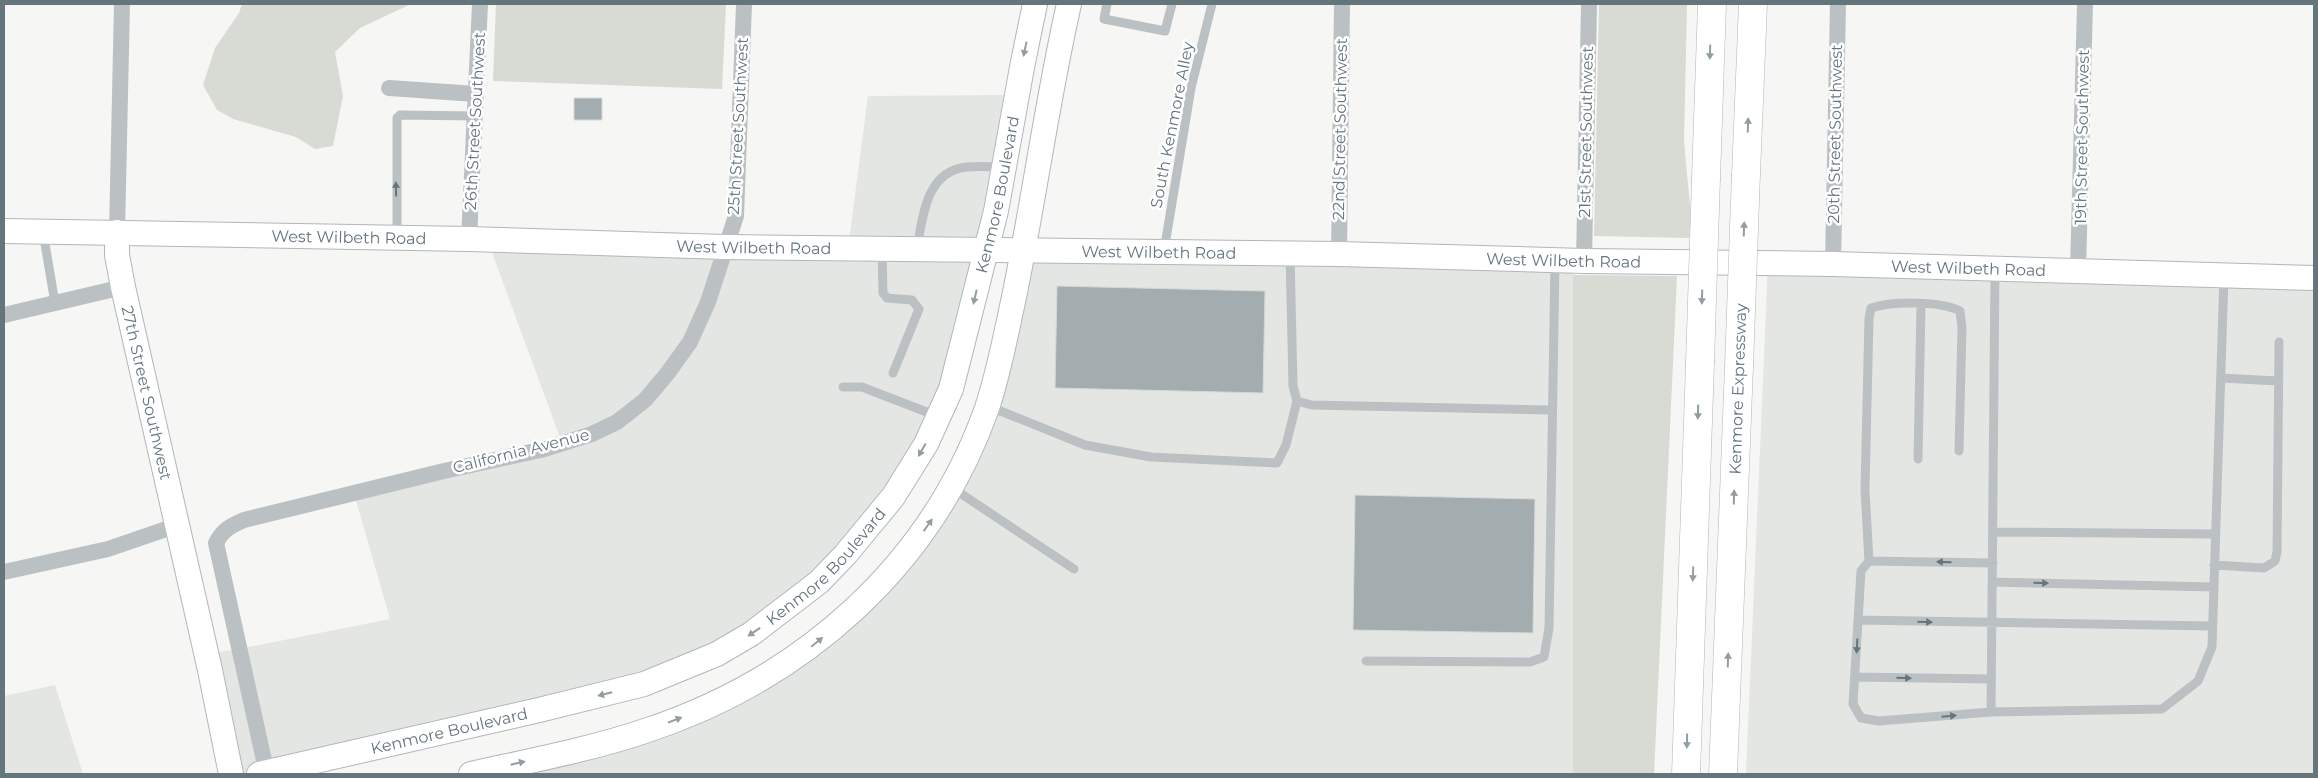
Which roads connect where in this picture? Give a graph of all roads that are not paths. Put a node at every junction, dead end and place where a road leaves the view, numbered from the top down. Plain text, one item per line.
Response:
1 (122, 4) edge
2 (480, 4) edge
3 (744, 4) edge
4 (1035, 4) edge
5 (1069, 4) edge
6 (1107, 4) edge
7 (1172, 4) edge
8 (1212, 4) edge
9 (1342, 4) edge
10 (1589, 4) edge
11 (1712, 4) edge
12 (1753, 4) edge
13 (1838, 4) edge
14 (2085, 4) edge
15 (389, 88) dead end
16 (476, 94) junction
17 (475, 116) junction
18 (1004, 167) junction
19 (4, 231) edge
20 (43, 231) junction
21 (116, 232) junction
22 (397, 238) junction
23 (469, 239) junction
24 (725, 247) junction
25 (882, 248) junction
26 (917, 249) junction
27 (986, 250) junction
28 (1024, 250) junction
29 (1164, 252) junction
30 (1290, 253) junction
31 (1339, 254) junction
32 (1555, 260) junction
33 (1584, 261) junction
34 (1833, 264) junction
35 (1995, 268) junction
36 (2078, 271) junction
37 (2224, 275) junction
38 (2314, 278) edge
39 (123, 288) junction
40 (55, 303) junction
41 (1921, 305) junction
42 (4, 315) edge
43 (2278, 342) dead end
44 (893, 373) dead end
45 (2221, 378) junction
46 (2278, 381) junction
47 (843, 387) dead end
48 (1297, 401) junction
49 (987, 406) junction
50 (1551, 410) junction
51 (939, 417) junction
52 (1959, 451) dead end
53 (1918, 459) dead end
54 (950, 487) junction
55 (178, 525) junction
56 (1993, 532) junction
57 (2215, 534) junction
58 (1869, 561) junction
59 (1993, 563) junction
60 (2214, 566) junction
61 (1074, 569) dead end
62 (4, 572) edge
63 (1993, 582) junction
64 (2214, 587) junction
65 (1858, 620) junction
66 (1992, 624) junction
67 (2212, 626) junction
68 (1366, 661) dead end
69 (1855, 677) junction
70 (1991, 678) junction
71 (1991, 712) junction
72 (229, 763) edge
73 (264, 774) edge
74 (471, 774) edge
75 (1686, 774) edge
76 (1723, 774) edge

1 - 21 street, 27th Street Southwest
2 - 16 street, 26th Street Southwest
3 - 24 street, 25th Street Southwest
4 -> 18 main road, Kenmore Boulevard
5 - 28 main road, Kenmore Boulevard
6 - 7 lane
8 - 29 lane, South Kenmore Alley
9 - 31 street, 22nd Street Southwest
10 - 33 street, 21st Street Southwest
11 -> 75 highway, bridge
76 -> 12 highway, Kenmore Expressway, bridge
13 - 34 street, 20th Street Southwest
14 - 36 street, 19th Street Southwest
15 - 16 street
16 - 17 street, 26th Street Southwest
22 -> 17 lane
17 - 23 street, 26th Street Southwest
18 - 26 lane
18 - 27 main road, Kenmore Boulevard
19 - 20 main road, West Wilbeth Road
20 - 21 main road, West Wilbeth Road
20 - 40 lane
21 - 22 main road, West Wilbeth Road
21 - 39 main road, 27th Street Southwest
22 - 23 main road, West Wilbeth Road
23 - 24 main road, West Wilbeth Road
24 - 25 main road, West Wilbeth Road
24 - 73 street, California Avenue
25 - 26 main road, West Wilbeth Road
25 - 44 lane
26 - 27 main road, West Wilbeth Road
27 - 28 main road, West Wilbeth Road
27 -> 51 main road, Kenmore Boulevard
28 - 29 main road, West Wilbeth Road
28 - 49 main road, Kenmore Boulevard
29 - 30 main road, West Wilbeth Road
30 - 31 main road, West Wilbeth Road
30 - 48 lane
31 - 32 main road, West Wilbeth Road
32 - 33 main road, West Wilbeth Road
32 - 50 lane
33 - 34 main road, West Wilbeth Road
34 - 35 main road, West Wilbeth Road
35 - 36 main road, West Wilbeth Road
35 - 56 lane
36 - 37 main road, West Wilbeth Road
37 - 38 main road, West Wilbeth Road
37 - 45 lane
39 - 40 street
39 - 55 main road, 27th Street Southwest
40 - 42 street
41 - 52 lane
41 - 53 lane
41 - 58 lane
43 - 46 lane
45 - 46 lane
45 - 57 lane
46 - 60 lane
47 - 51 lane
48 - 49 lane
48 - 50 lane
49 - 54 main road, Kenmore Boulevard
50 - 68 lane
51 -> 73 main road, Kenmore Boulevard
54 - 61 lane
74 -> 54 main road, Kenmore Boulevard
55 - 62 street
55 - 72 main road, 27th Street Southwest
56 - 57 lane
56 - 59 lane
57 - 60 lane
59 -> 58 lane
58 - 65 lane
59 - 63 lane
60 - 64 lane
63 -> 64 lane
63 - 66 lane
64 - 67 lane
65 -> 66 lane
65 -> 69 lane
66 - 67 lane
66 - 70 lane
67 - 71 lane
69 -> 70 lane
69 -> 71 lane
70 - 71 lane

